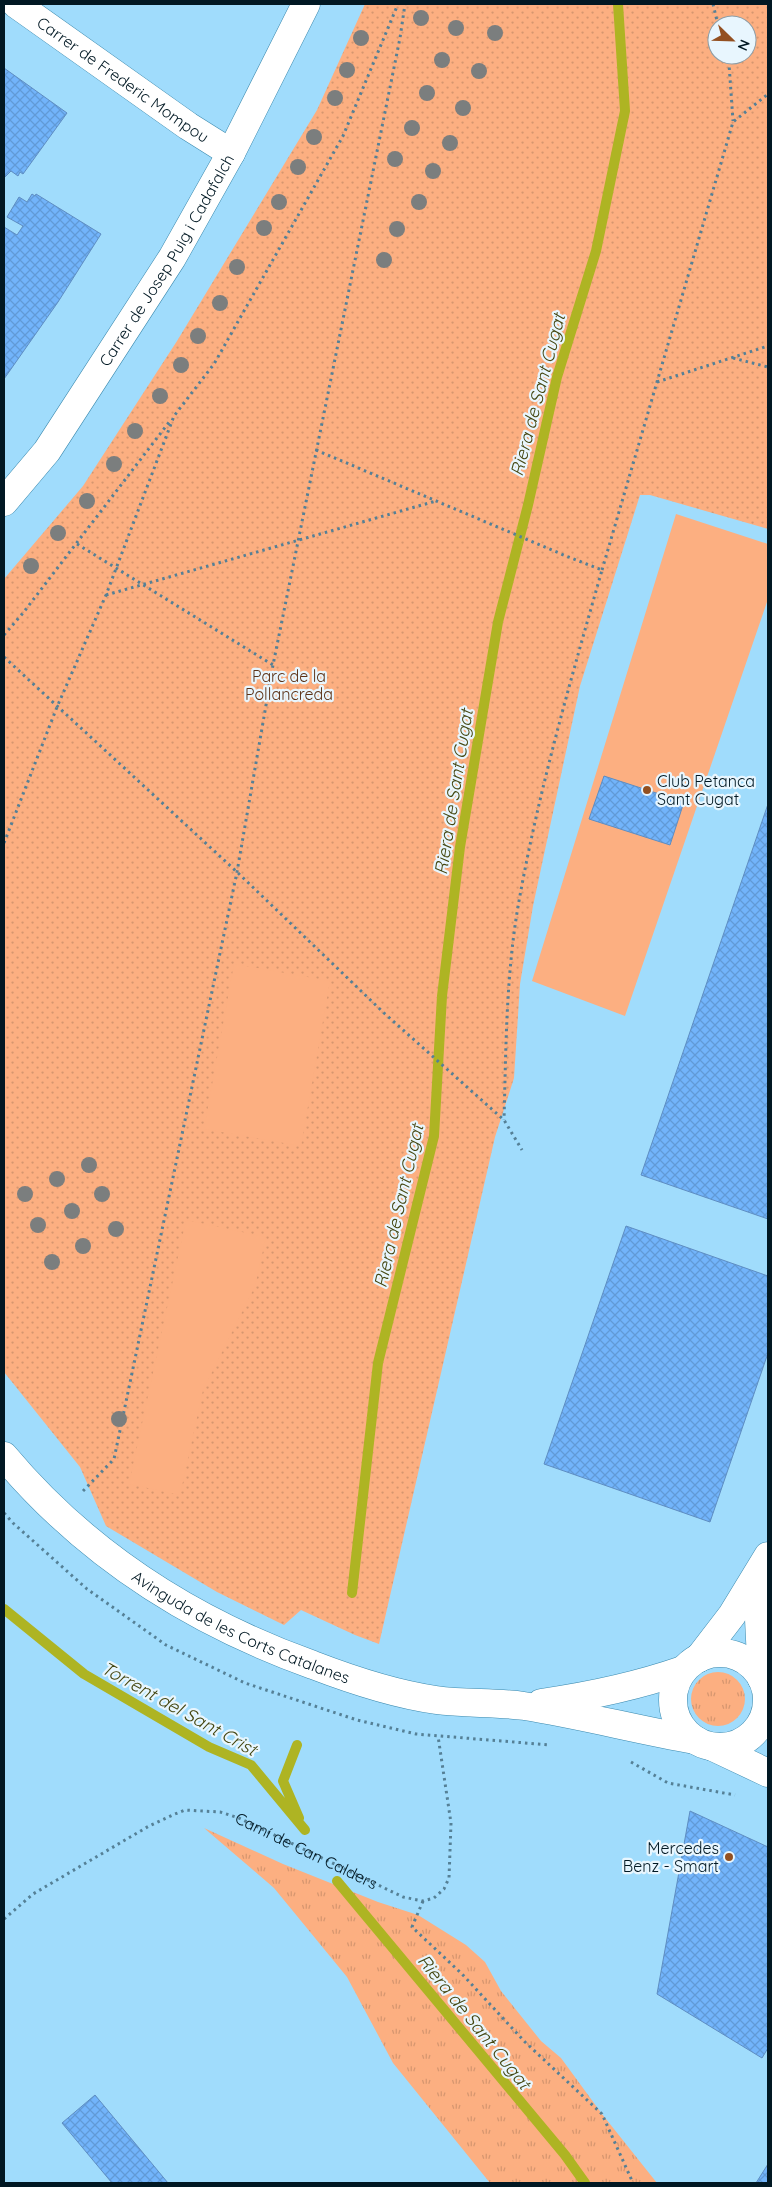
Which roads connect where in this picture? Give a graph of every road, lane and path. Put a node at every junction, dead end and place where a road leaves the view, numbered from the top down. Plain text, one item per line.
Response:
1 (16, 4) edge
2 (306, 4) edge
3 (398, 4) edge
4 (405, 4) edge
5 (729, 65) edge
6 (768, 94) edge
7 (733, 122) junction
8 (231, 153) junction
9 (768, 346) edge
10 (733, 358) junction
11 (768, 367) edge
12 (657, 382) junction
13 (174, 416) junction
14 (316, 450) junction
15 (436, 501) junction
16 (4, 502) edge
17 (298, 541) junction
18 (77, 544) junction
19 (116, 568) junction
20 (602, 570) junction
21 (143, 585) junction
22 (106, 595) junction
23 (4, 635) edge
24 (4, 657) edge
25 (273, 665) junction
26 (57, 707) junction
27 (4, 843) edge
28 (237, 872) junction
29 (504, 1120) junction
30 (522, 1150) dead end
31 (4, 1456) edge
32 (4, 1512) edge
33 (60, 1516) junction
34 (768, 1558) edge
35 (691, 1664) junction
36 (766, 1692) edge
37 (435, 1700) junction
38 (524, 1706) junction
39 (438, 1737) junction
40 (704, 1744) junction
41 (555, 1745) dead end
42 (630, 1761) dead end
43 (768, 1774) edge
44 (742, 1796) dead end
45 (423, 1901) junction
46 (4, 1919) edge
47 (633, 2183) edge

1 - 8 main road, Carrer de Frederic Mompou
2 - 8 main road, Carrer de Josep Puig i Cadafalch
3 - 13 path
4 - 14 path
5 - 7 path
6 - 7 path
7 - 12 path
8 - 16 main road, Carrer de Josep Puig i Cadafalch
9 - 10 path
10 - 11 path
10 - 12 path
12 - 20 path
13 - 18 path
13 - 19 path
14 - 15 path
14 - 17 path
15 - 17 path
15 - 20 path
17 - 21 path
17 - 25 path
18 - 19 path
18 - 23 path
19 - 21 path
19 - 22 path
20 - 29 path
21 - 22 path
21 - 25 path
22 - 26 path
24 - 26 path
25 - 28 path
26 - 27 path
26 - 28 path
28 - 29 path
28 - 33 path
29 - 30 path
31 - 33 main road, Avinguda de les Corts Catalanes
32 - 39 path
33 - 37 main road, Avinguda de les Corts Catalanes
34 - 35 main road
34 - 36 main road
35 - 36 main road, Avinguda de les Corts Catalanes
35 - 38 main road, Avinguda de les Corts Catalanes
35 - 40 main road, Avinguda de les Corts Catalanes
36 - 40 main road, Avinguda de les Corts Catalanes
37 - 38 main road, Avinguda de les Corts Catalanes
37 - 39 path
38 - 40 main road, Avinguda de les Corts Catalanes
39 - 41 path
39 - 45 path
40 - 43 main road, Avinguda de les Corts Catalanes
42 - 44 path
45 - 46 path, Camí de Can Calders
45 - 47 path

